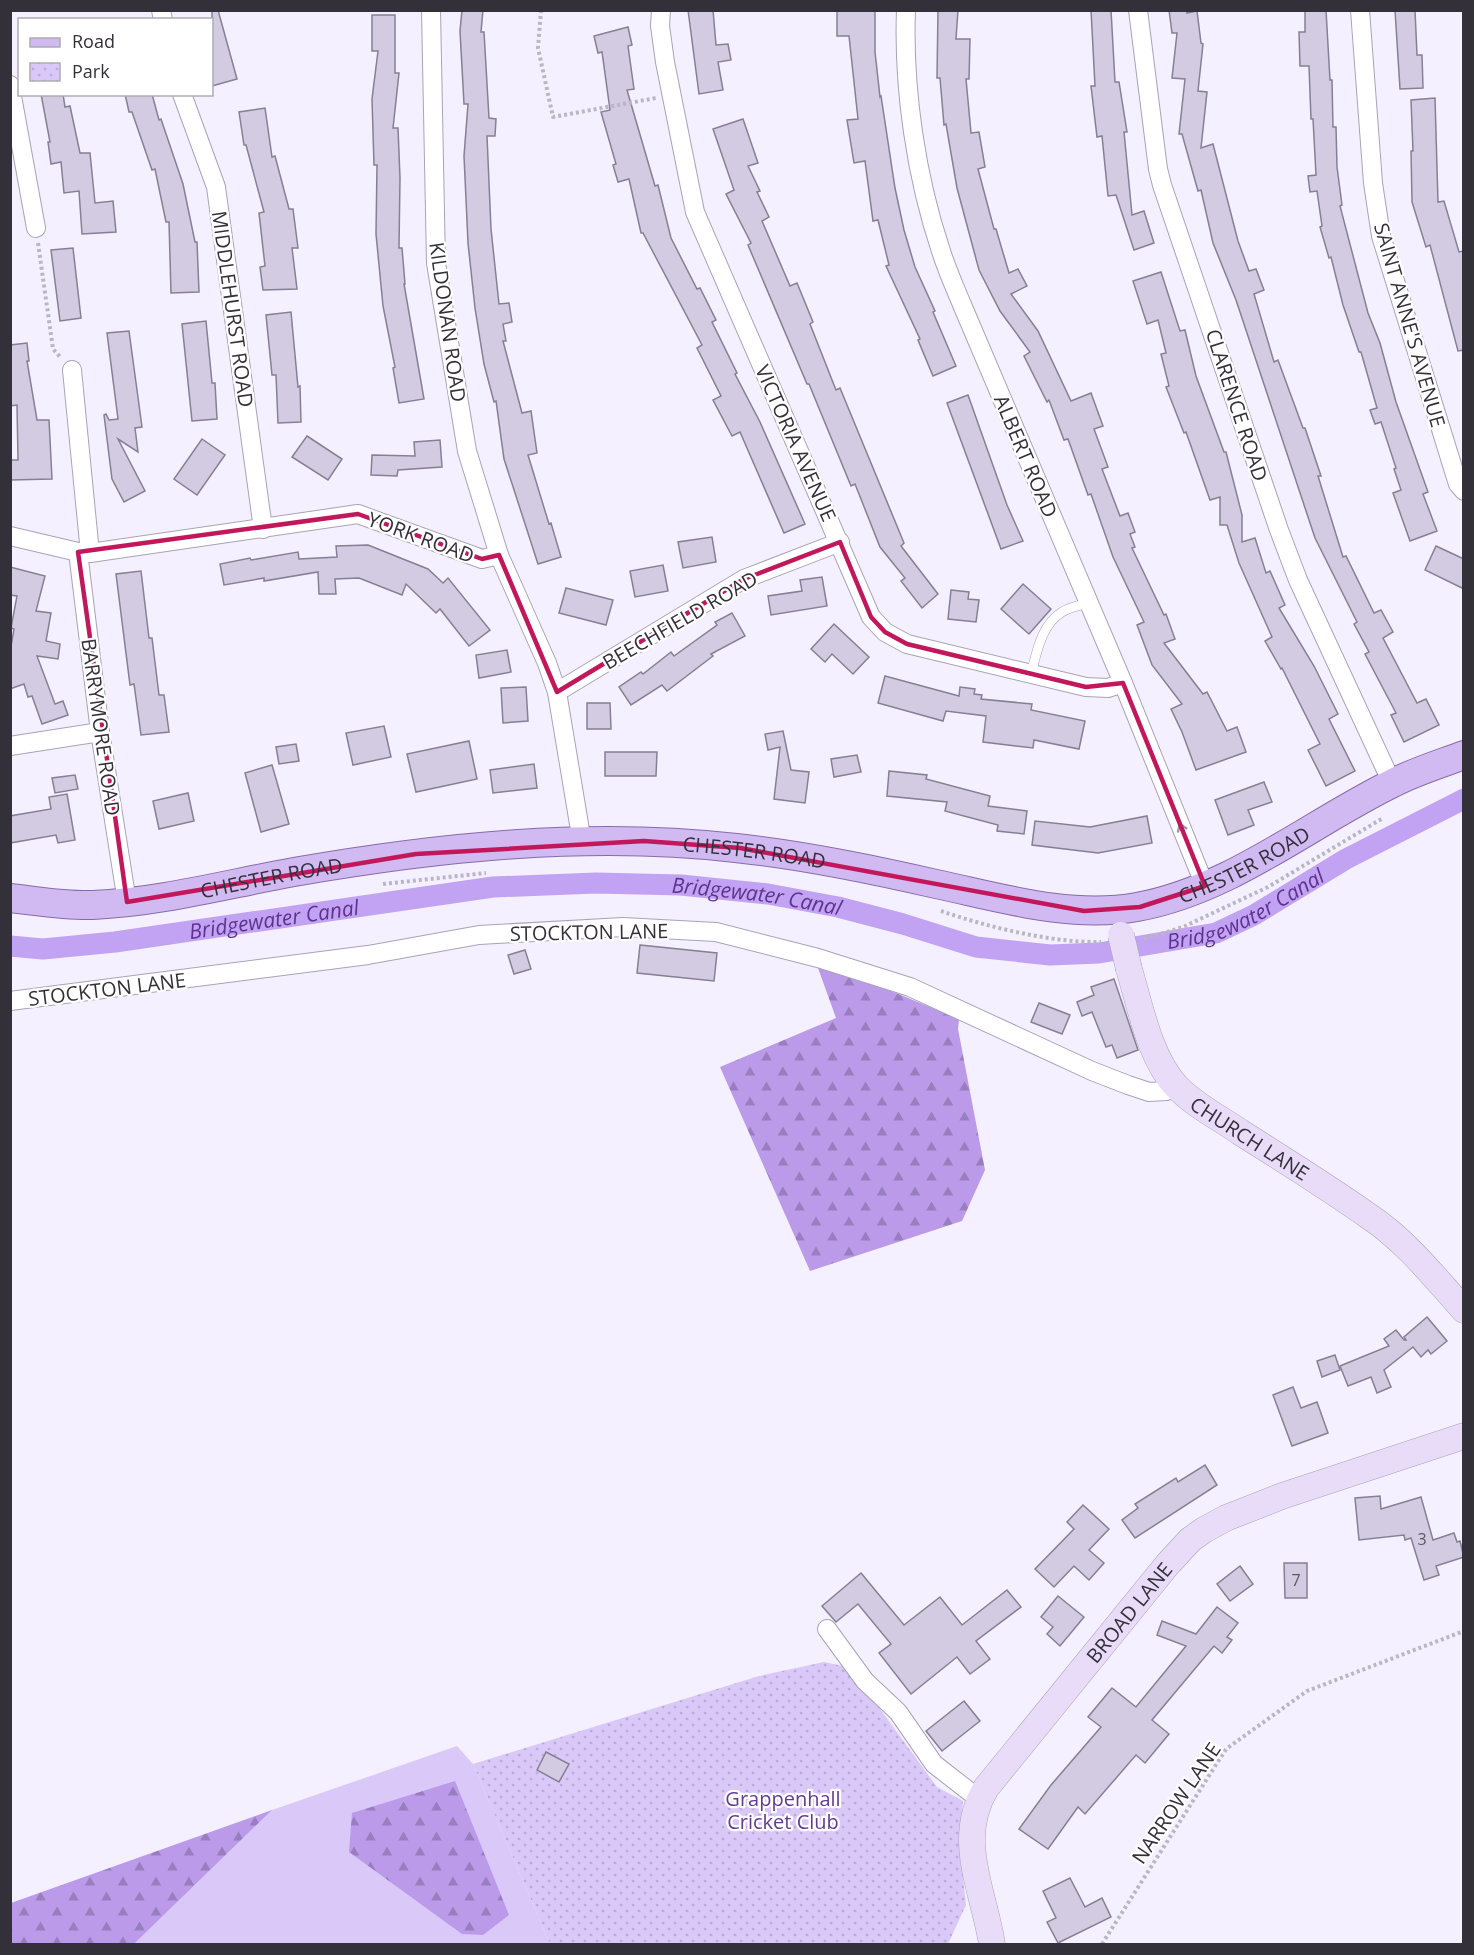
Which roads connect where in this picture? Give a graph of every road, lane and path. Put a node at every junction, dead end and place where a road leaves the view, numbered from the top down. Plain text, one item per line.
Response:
1 (431, 10) edge
2 (541, 10) edge
3 (661, 10) edge
4 (906, 10) edge
5 (1138, 10) edge
6 (1360, 10) edge
7 (10, 85) edge
8 (183, 96) edge
9 (672, 96) junction
10 (36, 228) joint
11 (72, 370) joint
12 (1464, 491) edge
13 (263, 529) junction
14 (10, 536) edge
15 (840, 542) junction
16 (84, 552) junction
17 (499, 555) junction
18 (1089, 603) junction
19 (1031, 674) junction
20 (1123, 683) junction
21 (557, 692) junction
22 (100, 732) junction
23 (10, 746) edge
24 (1464, 755) edge
25 (1392, 783) junction
26 (1386, 816) dead end
27 (582, 842) junction
28 (487, 872) dead end
29 (373, 885) dead end
30 (1205, 886) junction
31 (10, 898) edge
32 (127, 902) junction
33 (936, 909) dead end
34 (1119, 932) junction
35 (10, 1001) edge
36 (1177, 1088) junction
37 (1464, 1311) edge
38 (1464, 1436) edge
39 (827, 1629) dead end
40 (1464, 1631) edge
41 (979, 1799) junction
42 (992, 1944) edge
43 (1102, 1944) edge

1 - 17 street, KILDONAN ROAD
2 - 9 path
3 - 9 street, VICTORIA AVENUE
4 - 18 street, ALBERT ROAD
5 - 25 street, CLARENCE ROAD
6 - 12 street, SAINT ANNE'S AVENUE
7 - 10 street
8 - 13 street, MIDDLEHURST ROAD
9 - 15 street, VICTORIA AVENUE
10 - 11 path
11 - 16 street, BARRYMORE ROAD
13 - 16 street, YORK ROAD
13 - 17 street, YORK ROAD
14 - 16 street, YORK ROAD
15 - 19 street, VICTORIA AVENUE
15 - 21 street, BEECHFIELD ROAD
16 - 22 street, BARRYMORE ROAD
17 - 21 street, YORK ROAD
18 - 19 lane
18 - 20 street, ALBERT ROAD
19 - 20 street, VICTORIA AVENUE
30 -> 20 street, ALBERT ROAD
21 - 27 street, YORK ROAD
22 - 23 street
22 - 32 street, BARRYMORE ROAD
24 - 25 main road, CHESTER ROAD
25 - 30 main road, CHESTER ROAD
26 - 34 path
27 - 32 main road, CHESTER ROAD
27 - 34 main road, CHESTER ROAD
28 - 29 path
30 - 34 main road, CHESTER ROAD
31 - 32 main road, CHESTER ROAD
33 - 34 path
34 - 36 street, CHURCH LANE, bridge
35 - 36 street, STOCKTON LANE
36 - 37 street, CHURCH LANE
38 - 41 street, BROAD LANE
39 - 41 street
40 - 43 path, NARROW LANE
41 - 42 street, BROAD LANE

